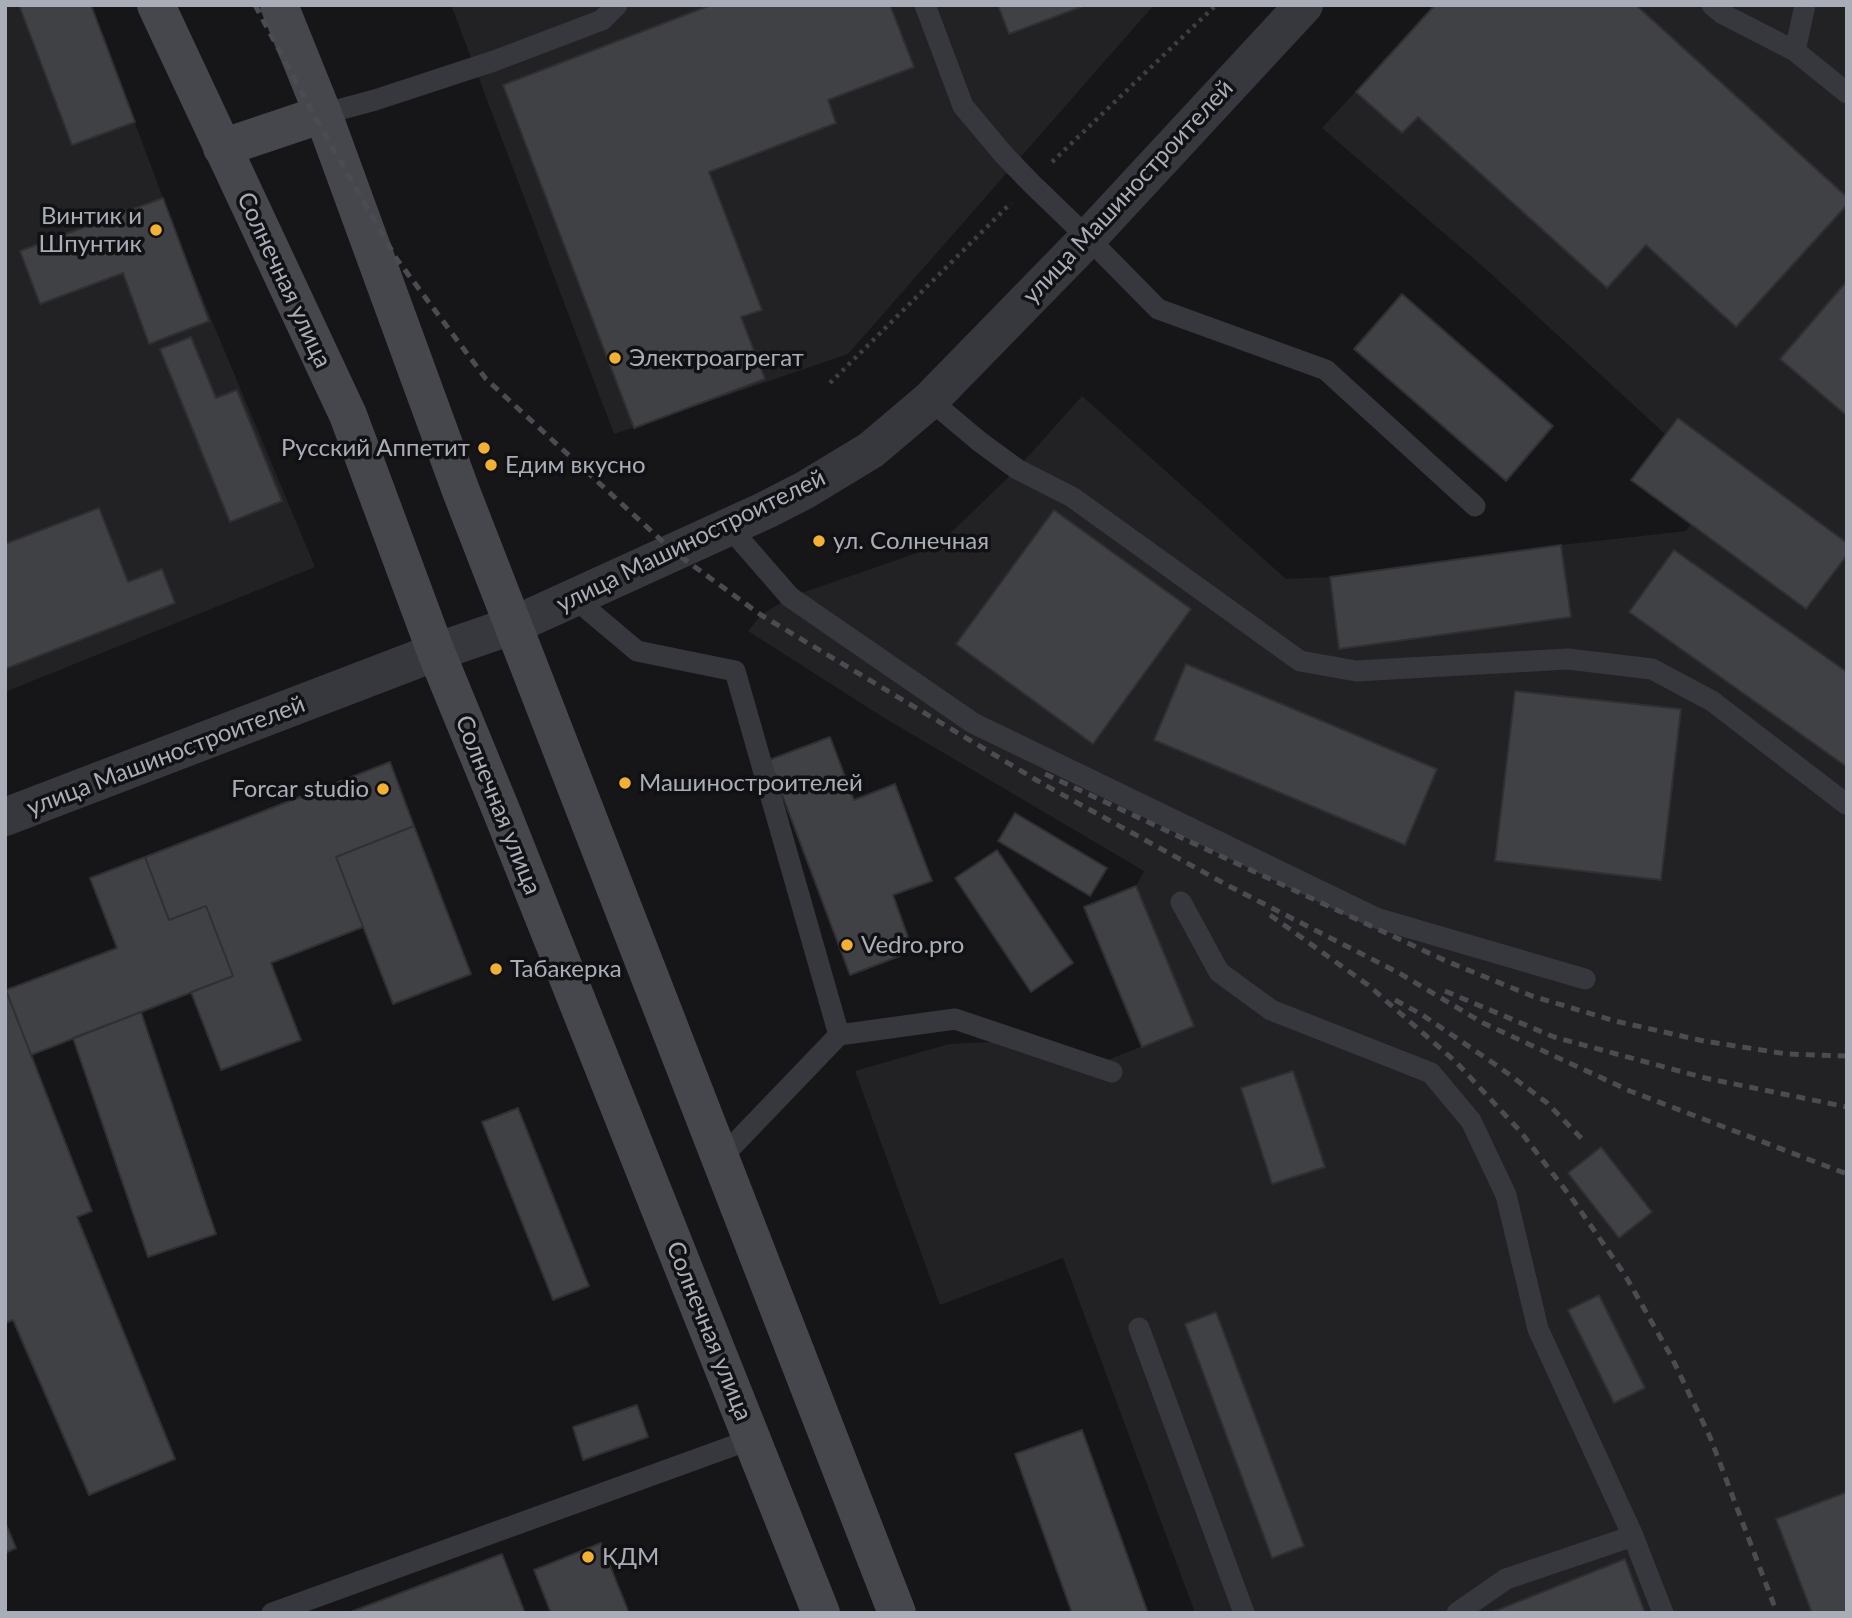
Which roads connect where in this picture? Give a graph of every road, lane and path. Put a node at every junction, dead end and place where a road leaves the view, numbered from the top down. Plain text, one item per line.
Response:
1 (156, 5) edge
2 (279, 5) edge
3 (617, 5) edge
4 (925, 5) edge
5 (1304, 5) edge
6 (1712, 5) edge
7 (1805, 5) edge
8 (1795, 51) junction
9 (1847, 93) edge
10 (323, 114) junction
11 (222, 148) junction
12 (1088, 238) junction
13 (930, 400) junction
14 (1475, 506) dead end
15 (729, 527) junction
16 (574, 598) junction
17 (514, 625) junction
18 (436, 652) junction
19 (1846, 804) edge
20 (5, 817) edge
21 (1181, 902) dead end
22 (1585, 979) dead end
23 (839, 1035) junction
24 (1112, 1072) dead end
25 (720, 1159) junction
26 (1139, 1328) dead end
27 (752, 1439) junction
28 (1633, 1536) junction
29 (272, 1613) edge
30 (821, 1613) edge
31 (897, 1613) edge
32 (1244, 1613) edge
33 (1457, 1613) edge
34 (1663, 1613) edge

1 - 11 main road, Солнечная улица
2 - 10 main road
3 - 10 lane
4 - 12 lane
5 - 12 street, улица Машиностроителей
6 - 8 lane
7 - 8 lane
8 - 9 lane
10 - 11 main road
10 - 17 main road
11 - 18 main road, Солнечная улица
12 - 13 street, улица Машиностроителей
12 - 14 lane
13 - 15 street, улица Машиностроителей
13 - 19 lane
15 - 16 street, улица Машиностроителей
15 - 22 lane
16 - 17 street, улица Машиностроителей
16 - 23 lane
17 - 18 street, улица Машиностроителей
17 - 25 main road
18 - 20 street, улица Машиностроителей
18 - 27 main road, Солнечная улица
21 - 28 lane
23 - 24 lane
23 - 25 lane
25 - 31 main road
26 - 32 lane
27 - 29 lane
27 - 30 main road, Солнечная улица
28 - 33 lane
28 - 34 lane

